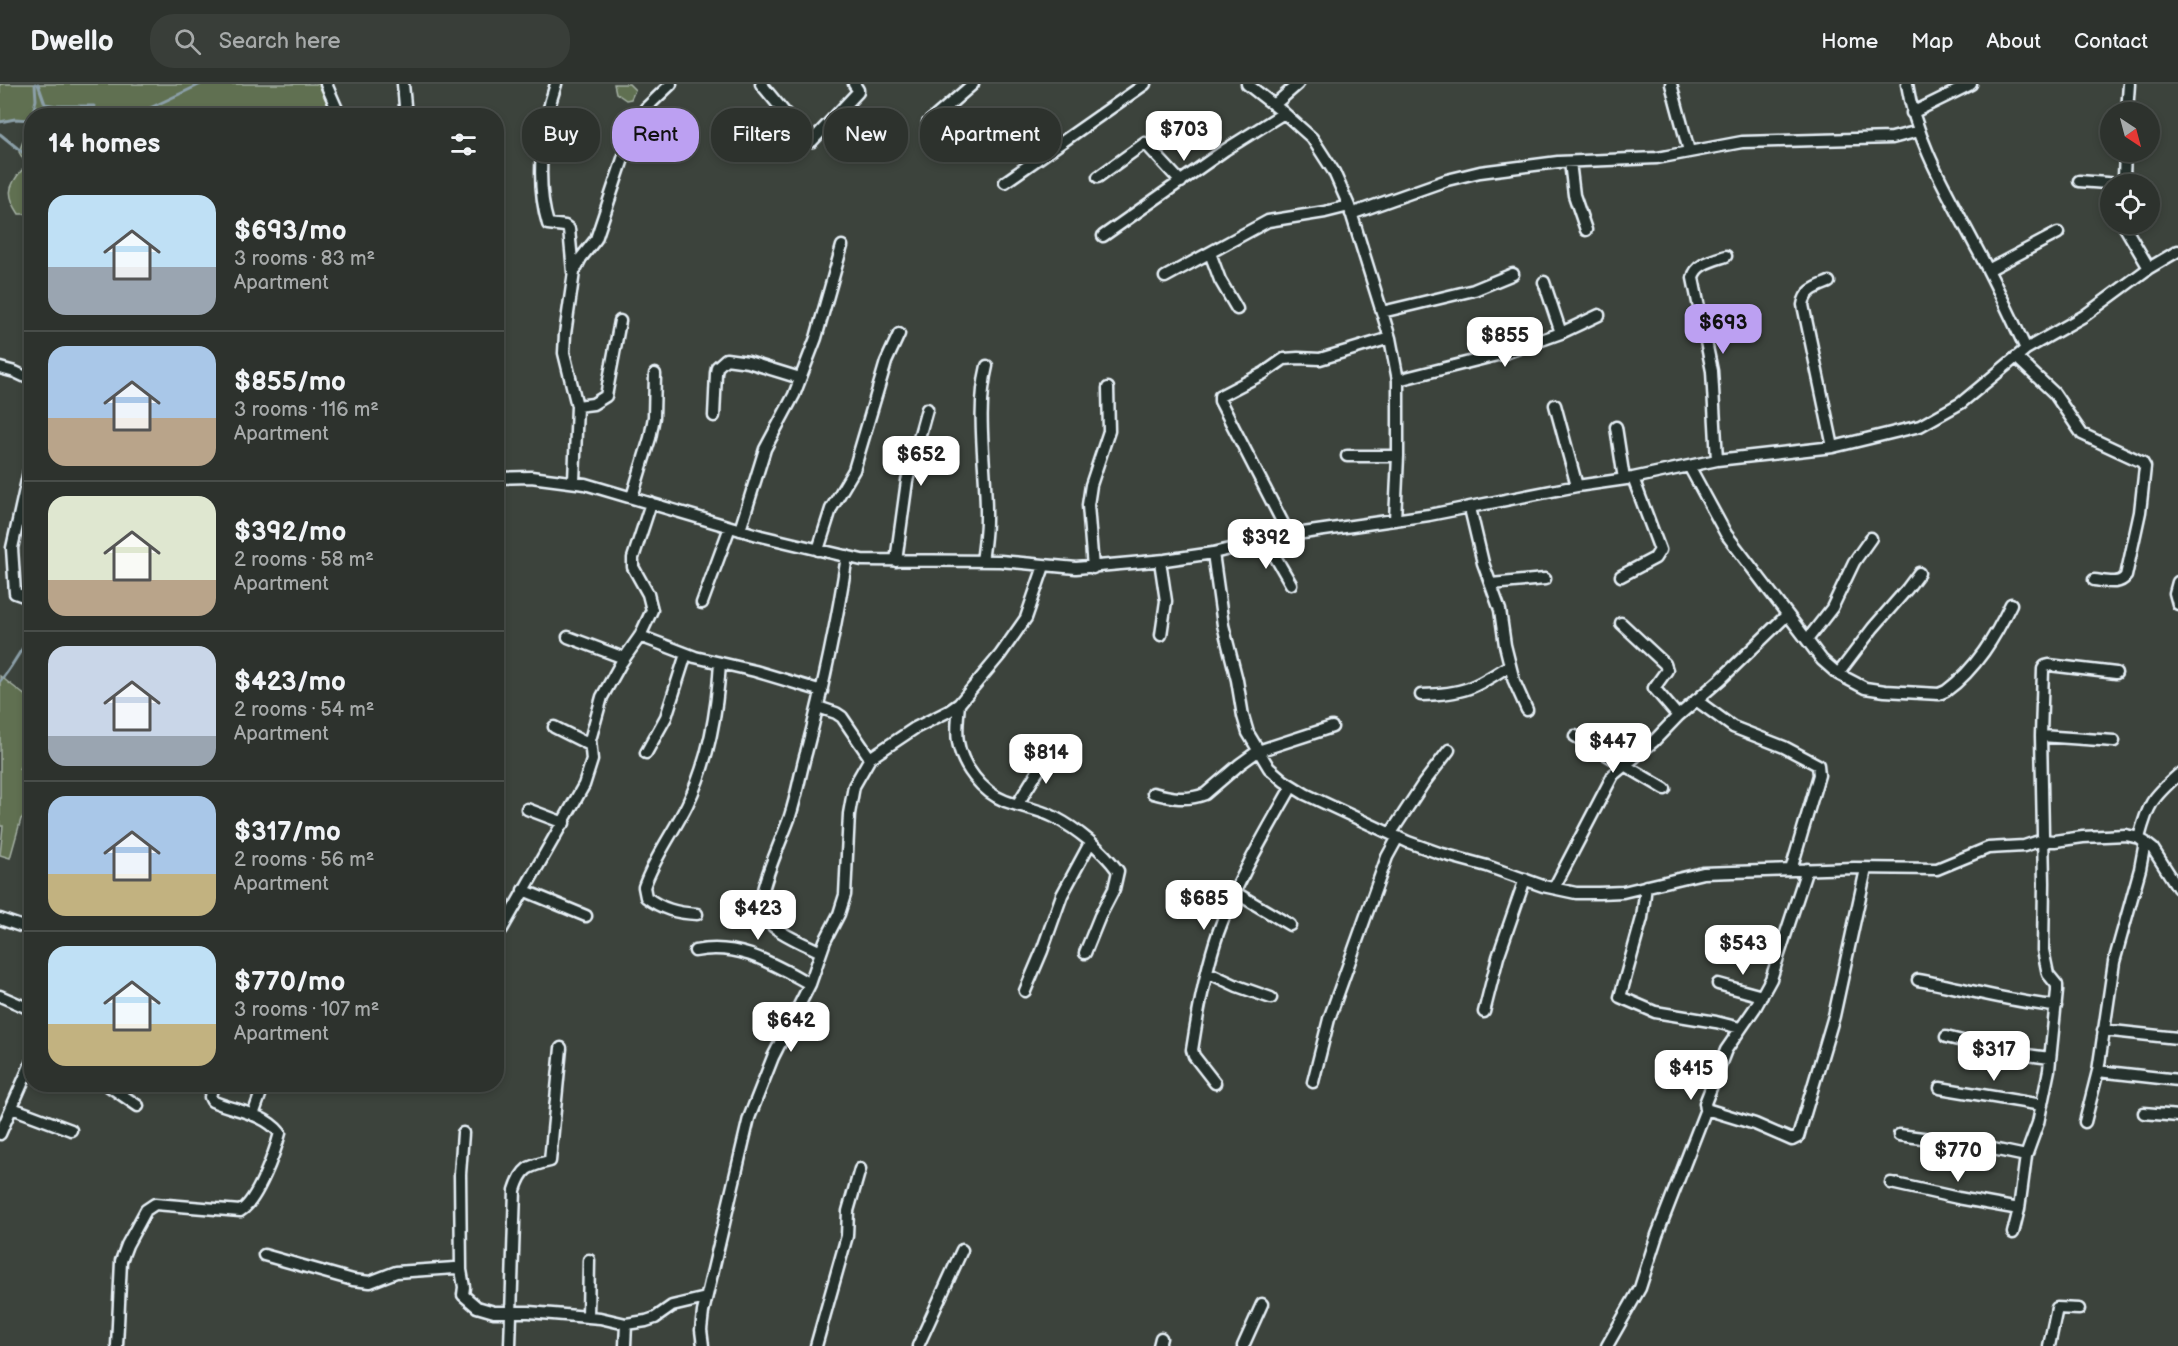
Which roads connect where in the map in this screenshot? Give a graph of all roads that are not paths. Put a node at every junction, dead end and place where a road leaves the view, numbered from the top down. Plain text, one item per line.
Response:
1 (326, 84) edge
2 (403, 84) edge
3 (556, 84) edge
4 (671, 84) edge
5 (763, 84) edge
6 (854, 84) edge
7 (973, 84) edge
8 (1145, 84) edge
9 (1246, 84) edge
10 (1298, 84) edge
11 (1671, 84) edge
12 (1971, 84) edge
13 (2129, 84) edge
14 (1909, 86) edge
15 (2128, 102) edge
16 (1274, 105) junction
17 (336, 108) edge
18 (405, 108) edge
19 (945, 108) edge
20 (1284, 113) junction
21 (1912, 113) junction
22 (1919, 131) junction
23 (1689, 151) junction
24 (1570, 162) junction
25 (2125, 162) edge
26 (1098, 177) dead end
27 (2079, 181) dead end
28 (1005, 182) dead end
29 (1181, 182) junction
30 (1350, 210) junction
31 (1586, 230) dead end
32 (2058, 233) dead end
33 (2129, 234) edge
34 (1103, 236) dead end
35 (842, 246) dead end
36 (2178, 251) edge
37 (1210, 253) junction
38 (1726, 256) dead end
39 (2150, 268) junction
40 (1988, 270) junction
41 (573, 272) junction
42 (1513, 274) dead end
43 (1165, 277) dead end
44 (1544, 282) dead end
45 (1829, 282) dead end
46 (1237, 309) dead end
47 (1382, 312) junction
48 (1599, 315) dead end
49 (620, 321) dead end
50 (1561, 333) junction
51 (899, 334) dead end
52 (1390, 338) junction
53 (2026, 349) junction
54 (2016, 357) junction
55 (987, 366) dead end
56 (0, 368) edge
57 (655, 374) dead end
58 (24, 376) edge
59 (800, 378) junction
60 (1398, 380) junction
61 (1108, 388) dead end
62 (1556, 405) dead end
63 (577, 406) junction
64 (927, 409) dead end
65 (714, 417) dead end
66 (1616, 427) dead end
67 (1833, 447) junction
68 (1347, 456) dead end
69 (1398, 456) junction
70 (1718, 460) junction
71 (1689, 466) junction
72 (504, 478) edge
73 (1628, 478) junction
74 (574, 481) junction
75 (1577, 486) junction
76 (24, 494) edge
77 (632, 497) junction
78 (651, 503) junction
79 (1470, 508) junction
80 (1395, 520) junction
81 (735, 529) junction
82 (1289, 535) junction
83 (1871, 538) dead end
84 (1266, 541) junction
85 (818, 550) junction
86 (1213, 553) junction
87 (847, 556) junction
88 (896, 561) junction
89 (982, 561) junction
90 (1160, 561) junction
91 (1044, 566) junction
92 (1093, 568) junction
93 (1919, 573) dead end
94 (1621, 576) dead end
95 (1545, 579) dead end
96 (2094, 580) dead end
97 (2178, 582) edge
98 (1291, 584) dead end
99 (1491, 584) junction
100 (24, 596) edge
101 (702, 603) dead end
102 (2010, 604) dead end
103 (2178, 604) edge
104 (1787, 615) junction
105 (1621, 623) dead end
106 (1161, 635) dead end
107 (640, 636) junction
108 (568, 637) dead end
109 (1807, 640) junction
110 (686, 654) junction
111 (624, 658) junction
112 (720, 663) junction
113 (1510, 665) junction
114 (2116, 673) dead end
115 (1838, 674) junction
116 (822, 690) junction
117 (1421, 694) dead end
118 (1696, 700) junction
119 (959, 704) junction
120 (818, 707) junction
121 (1527, 710) dead end
122 (1678, 716) junction
123 (554, 727) dead end
124 (1332, 727) dead end
125 (1575, 736) dead end
126 (2041, 736) junction
127 (2114, 741) dead end
128 (590, 745) junction
129 (1051, 750) dead end
130 (1449, 750) dead end
131 (1258, 752) junction
132 (646, 753) dead end
133 (870, 758) junction
134 (1627, 765) junction
135 (2178, 775) edge
136 (1292, 786) junction
137 (1665, 789) dead end
138 (1153, 793) dead end
139 (1017, 805) junction
140 (527, 809) dead end
141 (564, 823) junction
142 (1394, 835) junction
143 (2042, 840) junction
144 (2142, 840) junction
145 (1090, 843) junction
146 (1866, 868) junction
147 (1806, 869) junction
148 (1791, 870) junction
149 (1525, 879) junction
150 (1646, 886) junction
151 (1554, 888) junction
152 (2178, 888) edge
153 (523, 890) junction
154 (1236, 893) junction
155 (697, 914) dead end
156 (586, 916) dead end
157 (0, 919) edge
158 (504, 925) edge
159 (1290, 925) dead end
160 (24, 927) edge
161 (695, 951) dead end
162 (820, 952) junction
163 (1085, 953) dead end
164 (1207, 972) junction
165 (1918, 980) dead end
166 (810, 984) junction
167 (1718, 984) dead end
168 (1025, 991) dead end
169 (0, 996) edge
170 (1762, 996) junction
171 (1271, 998) dead end
172 (24, 1006) edge
173 (2056, 1006) junction
174 (1484, 1012) dead end
175 (1740, 1028) junction
176 (2103, 1030) junction
177 (1946, 1037) dead end
178 (2176, 1038) edge
179 (561, 1048) dead end
180 (2050, 1059) junction
181 (2098, 1071) junction
182 (24, 1080) edge
183 (2178, 1080) edge
184 (1313, 1082) dead end
185 (1215, 1083) dead end
186 (1940, 1088) dead end
187 (118, 1092) edge
188 (211, 1092) edge
189 (261, 1092) edge
190 (2042, 1105) junction
191 (138, 1106) dead end
192 (12, 1108) junction
193 (1706, 1108) junction
194 (2144, 1113) dead end
195 (253, 1115) junction
196 (2178, 1116) edge
197 (2085, 1122) dead end
198 (71, 1130) dead end
199 (463, 1133) dead end
200 (0, 1134) edge
201 (1899, 1135) dead end
202 (2026, 1156) junction
203 (860, 1169) dead end
204 (1891, 1183) dead end
205 (2019, 1209) junction
206 (2013, 1233) dead end
207 (962, 1250) dead end
208 (264, 1255) dead end
209 (589, 1260) dead end
210 (461, 1270) junction
211 (706, 1298) junction
212 (1262, 1304) dead end
213 (2079, 1309) dead end
214 (512, 1313) junction
215 (588, 1317) junction
216 (626, 1324) junction
217 (117, 1346) edge
218 (510, 1346) edge
219 (625, 1346) edge
220 (704, 1346) edge
221 (816, 1346) edge
222 (918, 1346) edge
223 (1244, 1346) edge
224 (1607, 1346) edge
225 (2049, 1346) edge

1 - 17 street
2 - 18 street
3 - 41 street
4 - 41 street
5 - 6 street
7 - 19 street
8 - 28 street
9 - 16 street
10 - 16 street
11 - 23 street
12 - 21 street
13 - 15 street
14 - 21 street
16 - 20 street
20 - 29 street
20 - 30 street
21 - 22 street
22 - 23 street
22 - 40 street
23 - 24 street
24 - 30 street
24 - 31 street
25 - 27 street
26 - 29 street
29 - 34 street
30 - 37 street
30 - 47 street
32 - 40 street
33 - 39 street
35 - 59 street
36 - 39 street
37 - 43 street
37 - 46 street
38 - 70 street
39 - 53 street
40 - 53 street
41 - 63 street
42 - 47 street
44 - 50 street
45 - 67 street
47 - 52 street
48 - 50 street
49 - 63 street
50 - 60 street
51 - 85 street
52 - 60 street
52 - 82 street
53 - 54 street
54 - 67 street
54 - 96 street
55 - 89 street
56 - 58 street
57 - 77 street
59 - 65 street
59 - 81 street
60 - 69 street
61 - 92 street
62 - 75 street
63 - 74 street
64 - 88 street
66 - 73 street
67 - 70 street
68 - 69 street
69 - 80 street
70 - 71 street
71 - 73 street
71 - 104 street
72 - 74 street
73 - 75 street
73 - 94 street
74 - 77 street
75 - 79 street
76 - 100 street
77 - 78 street
78 - 81 street
78 - 107 street
79 - 80 street
79 - 99 street
80 - 82 street
81 - 85 street
81 - 101 street
82 - 84 street
83 - 109 street
84 - 86 street
84 - 98 street
85 - 87 street
86 - 90 street
86 - 131 street
87 - 88 street
87 - 116 street
88 - 89 street
89 - 91 street
90 - 92 street
90 - 106 street
91 - 92 street
91 - 119 street
93 - 115 street
95 - 99 street
97 - 103 street
99 - 113 street
102 - 115 street
104 - 109 street
104 - 118 street
105 - 122 street
107 - 110 street
107 - 111 street
108 - 111 street
109 - 115 street
110 - 112 street
110 - 132 street
111 - 128 street
112 - 116 street
112 - 155 street
113 - 117 street
113 - 121 street
114 - 126 street
116 - 120 street
118 - 122 street
118 - 148 street
119 - 133 street
119 - 139 street
120 - 133 street
120 - 162 street
122 - 134 street
123 - 128 street
124 - 131 street
125 - 134 street
126 - 127 street
126 - 143 street
128 - 141 street
129 - 139 street
130 - 142 street
131 - 136 street
131 - 138 street
133 - 162 street
134 - 137 street
134 - 151 street
135 - 144 street
136 - 142 street
136 - 154 street
139 - 145 street
140 - 141 street
141 - 153 street
142 - 149 street
142 - 184 street
143 - 144 street
143 - 146 street
143 - 173 street
144 - 152 street
144 - 176 street
145 - 163 street
145 - 168 street
146 - 147 street
146 - 193 street
147 - 148 street
147 - 170 street
148 - 150 street
149 - 151 street
149 - 174 street
150 - 151 street
150 - 175 street
153 - 156 street
153 - 158 street
154 - 159 street
154 - 164 street
157 - 160 street
161 - 166 street
162 - 166 street
164 - 171 street
164 - 185 street
165 - 173 street
166 - 211 street
167 - 170 street
169 - 172 street
170 - 175 street
173 - 180 street
175 - 193 street
176 - 178 street
176 - 181 street
177 - 180 street
179 - 214 street
180 - 190 street
181 - 183 street
181 - 197 street
182 - 192 street
186 - 190 street
187 - 191 street
188 - 195 street
189 - 195 street
190 - 202 street
192 - 198 street
192 - 200 street
193 - 224 street
194 - 196 street
195 - 217 street
199 - 210 street
201 - 202 street
202 - 205 street
203 - 221 street
204 - 205 street
205 - 206 street
207 - 222 street
208 - 210 street
209 - 215 street
210 - 214 street
211 - 216 street
211 - 220 street
212 - 223 street
213 - 225 street
214 - 215 street
214 - 218 street
215 - 216 street
216 - 219 street

